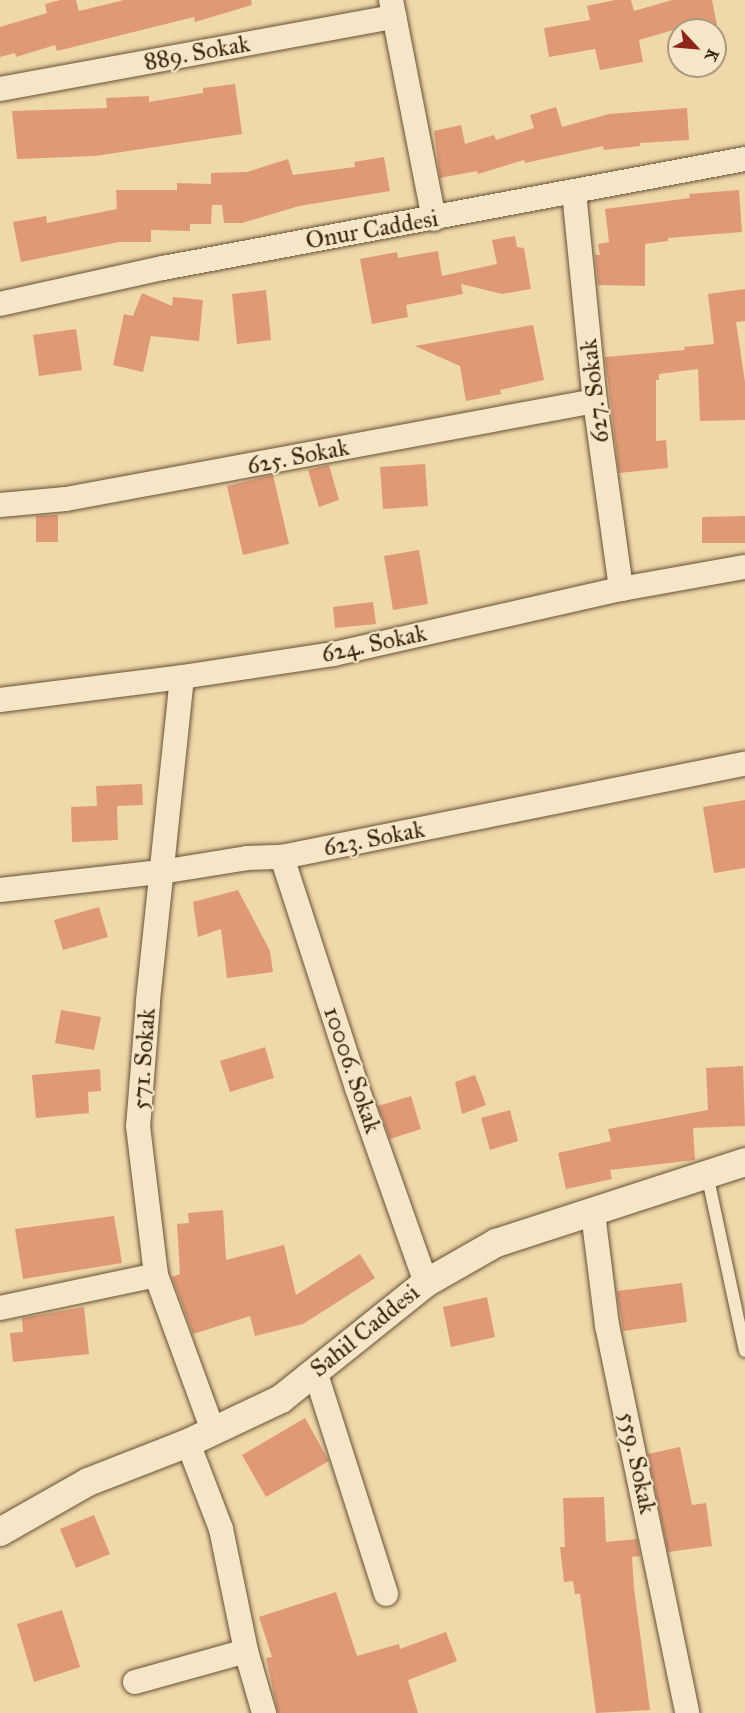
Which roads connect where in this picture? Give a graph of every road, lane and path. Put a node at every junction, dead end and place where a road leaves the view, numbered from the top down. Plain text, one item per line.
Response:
1 (393, 8) edge
2 (0, 89) edge
3 (745, 159) edge
4 (574, 192) junction
5 (434, 219) junction
6 (0, 304) edge
7 (595, 401) junction
8 (0, 505) edge
9 (745, 567) edge
10 (621, 589) junction
11 (182, 677) junction
12 (0, 700) edge
13 (745, 764) edge
14 (282, 857) junction
15 (161, 872) junction
16 (0, 890) edge
17 (745, 1162) edge
18 (707, 1174) junction
19 (593, 1213) junction
20 (156, 1275) junction
21 (426, 1283) junction
22 (0, 1308) edge
23 (745, 1351) edge
24 (315, 1371) junction
25 (200, 1437) junction
26 (0, 1532) edge
27 (386, 1594) dead end
28 (246, 1651) junction
29 (135, 1682) dead end
30 (264, 1713) edge
31 (687, 1713) edge

1 - 2 street, 889. Sokak
1 - 5 street
3 - 4 street, Onur Caddesi
4 - 5 street, Onur Caddesi
4 - 7 street, 627. Sokak
5 - 6 street, Onur Caddesi
7 - 8 street, 625. Sokak
7 - 10 street, 627. Sokak
9 - 10 street, 624. Sokak
10 - 11 street, 624. Sokak
11 - 12 street, 624. Sokak
11 - 15 street, 571. Sokak
13 - 14 street, 623. Sokak
14 - 15 street, 623. Sokak
14 - 21 street, 10006. Sokak
15 - 16 street, 623. Sokak
15 - 20 street, 571. Sokak
17 - 18 street, Sahil Caddesi
18 - 19 street, Sahil Caddesi
18 - 23 lane
19 - 21 street, Sahil Caddesi
19 - 31 street, 559. Sokak
20 - 22 street
20 - 25 street, 571. Sokak
21 - 24 street, Sahil Caddesi
24 - 25 street, Sahil Caddesi
24 - 27 street
25 - 26 street, Sahil Caddesi
25 - 28 street, 571. Sokak
28 - 29 street
28 - 30 street, 571. Sokak

